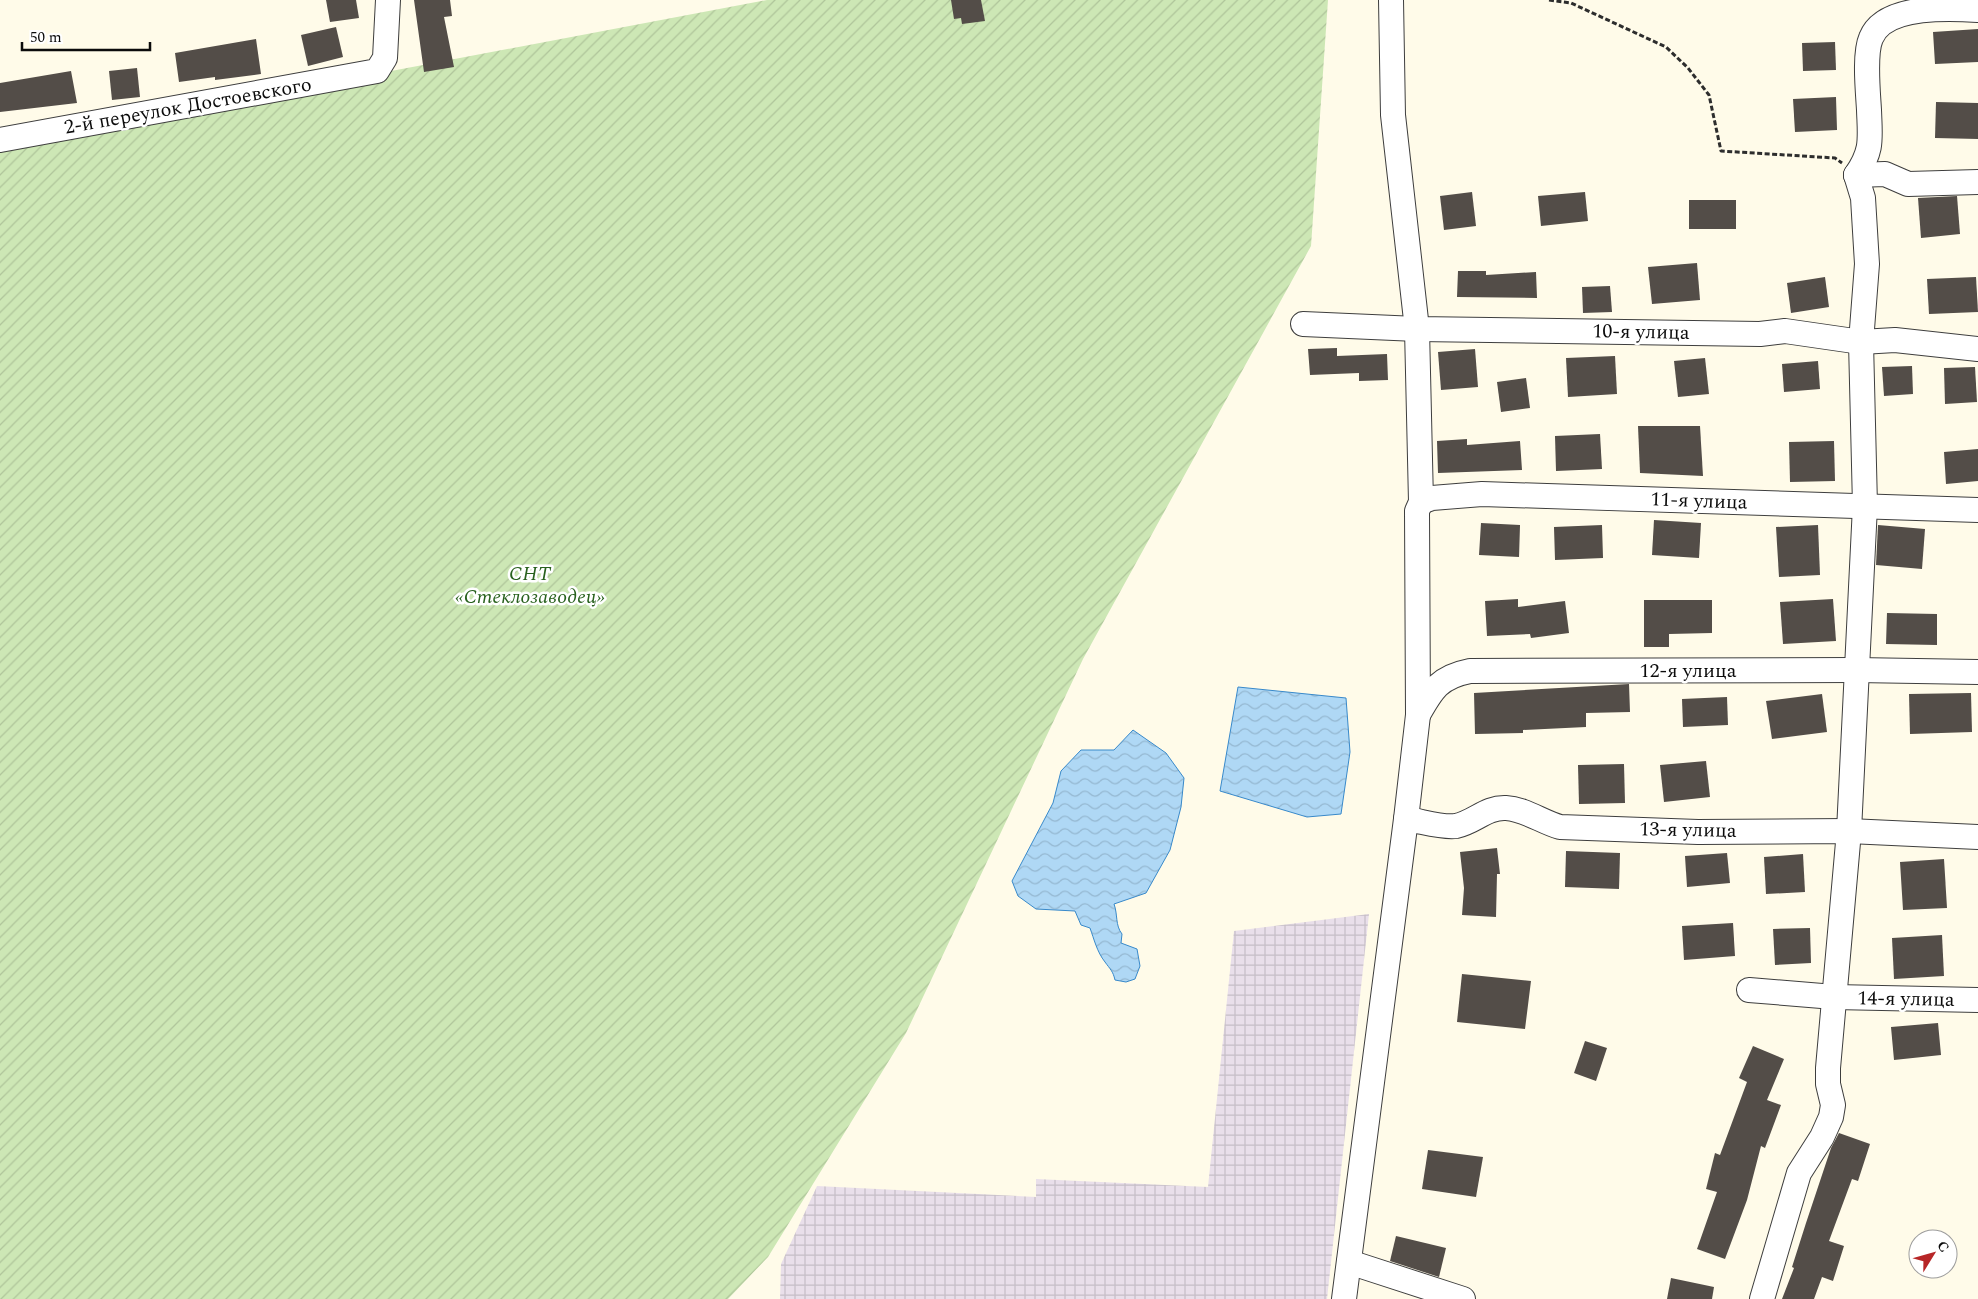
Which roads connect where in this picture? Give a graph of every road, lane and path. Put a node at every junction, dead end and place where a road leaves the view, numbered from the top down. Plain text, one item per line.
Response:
1 (388, 0) edge
2 (1391, 0) edge
3 (1548, 0) edge
4 (1978, 10) edge
5 (0, 140) edge
6 (1856, 175) junction
7 (1978, 182) edge
8 (1304, 324) dead end
9 (1417, 329) junction
10 (1861, 342) junction
11 (1978, 349) edge
12 (1421, 502) junction
13 (1865, 506) junction
14 (1978, 510) edge
15 (1856, 670) junction
16 (1978, 672) edge
17 (1418, 715) junction
18 (1406, 819) junction
19 (1849, 831) junction
20 (1978, 837) edge
21 (1749, 990) dead end
22 (1834, 997) junction
23 (1978, 1000) edge
24 (1349, 1262) junction
25 (1344, 1299) edge
26 (1463, 1299) edge
27 (1762, 1299) edge

1 - 5 street, 2-й переулок Достоевского
2 - 9 street
3 - 6 path
4 - 6 street
6 - 7 street
6 - 10 street
8 - 9 street, 10-я улица
9 - 10 street, 10-я улица
9 - 12 street
10 - 11 street, 10-я улица
10 - 13 street
12 - 13 street, 11-я улица
12 - 17 street
13 - 14 street, 11-я улица
13 - 15 street
15 - 16 street, 12-я улица
15 - 17 street, 12-я улица
15 - 19 street
17 - 18 street
18 - 19 street, 13-я улица
18 - 24 street
19 - 20 street, 13-я улица
19 - 22 street
21 - 22 street, 14-я улица
22 - 23 street, 14-я улица
22 - 27 street
24 - 25 street
24 - 26 street

